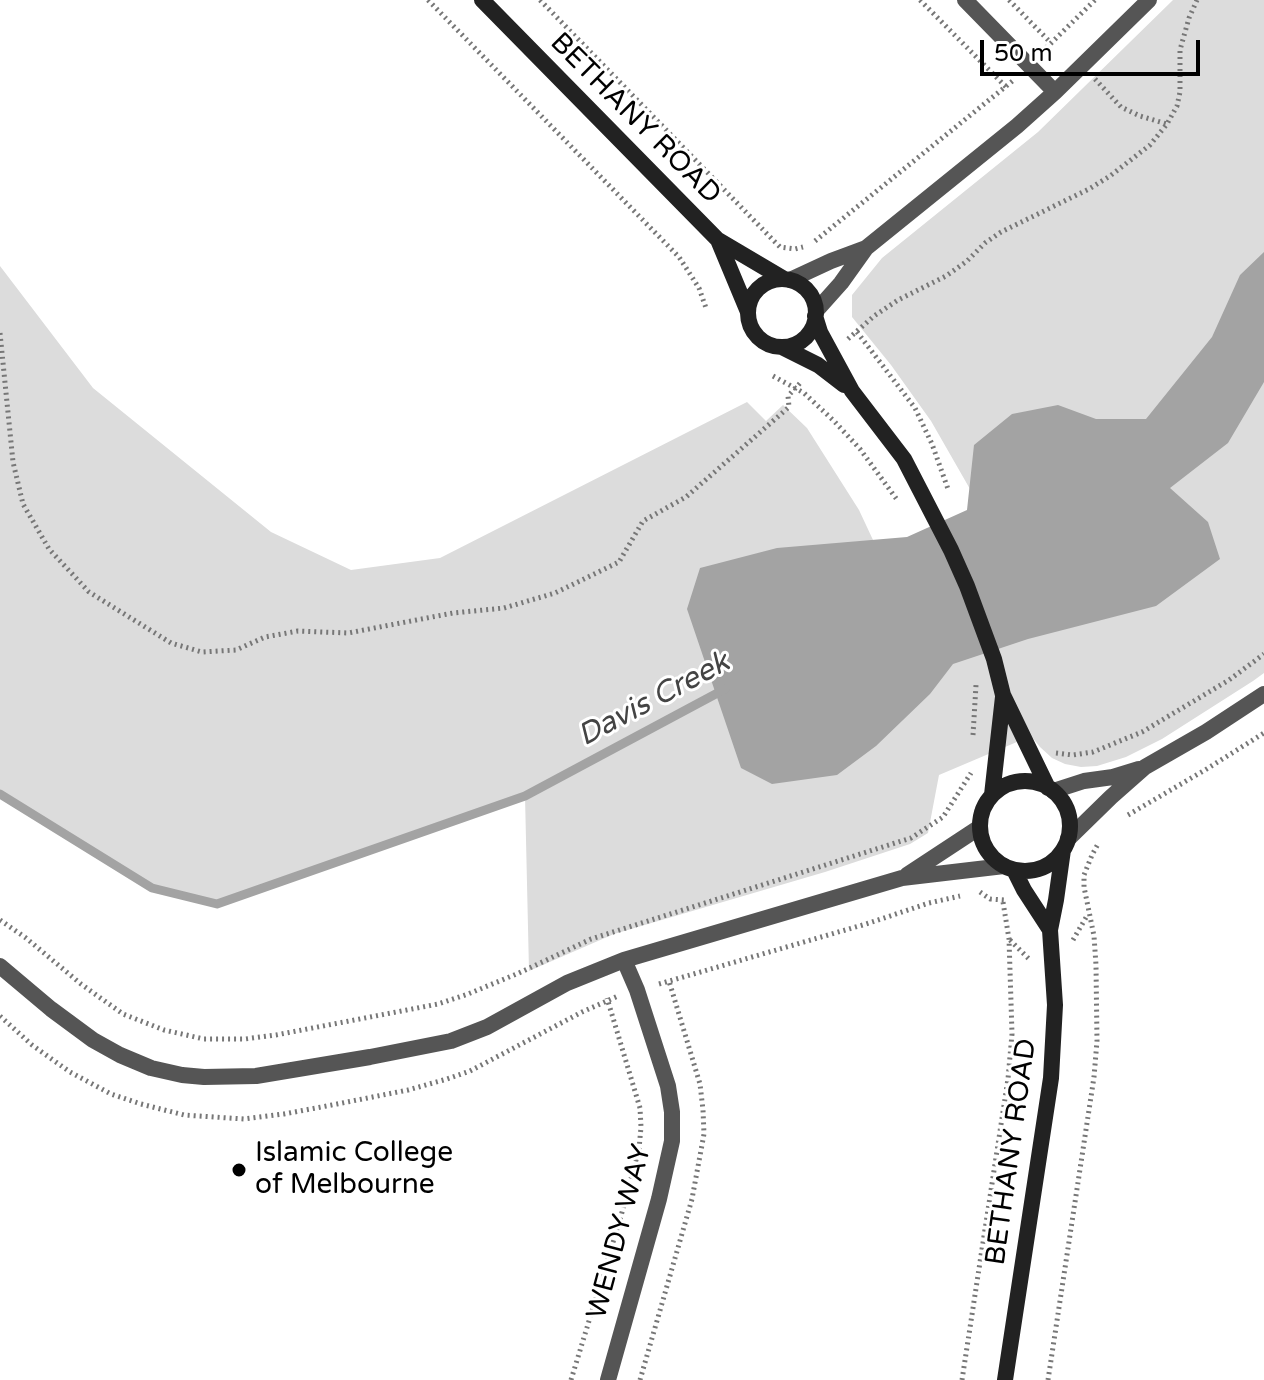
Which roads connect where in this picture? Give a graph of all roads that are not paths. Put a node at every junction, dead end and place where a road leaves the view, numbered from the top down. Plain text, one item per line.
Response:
1 (482, 0) edge
2 (965, 0) edge
3 (1149, 0) edge
4 (1055, 92) junction
5 (718, 240) junction
6 (866, 248) junction
7 (787, 280) junction
8 (748, 312) junction
9 (815, 314) junction
10 (782, 347) junction
11 (852, 391) junction
12 (1264, 694) edge
13 (1003, 695) junction
14 (1145, 767) junction
15 (1050, 789) junction
16 (992, 795) junction
17 (980, 827) junction
18 (1065, 844) junction
19 (1009, 868) junction
20 (902, 878) junction
21 (1050, 930) junction
22 (624, 960) junction
23 (0, 966) edge
24 (608, 1380) edge
25 (1005, 1380) edge

1 - 5 street, BETHANY ROAD
2 - 4 street
3 - 4 street
4 - 6 street
5 - 7 street, BETHANY ROAD
5 - 8 street, BETHANY ROAD
6 - 7 street
6 - 9 street
7 - 8 street
7 - 9 street
8 - 10 street
9 - 10 street
9 - 11 street, BETHANY ROAD
10 - 11 street, BETHANY ROAD
11 - 13 street, BETHANY ROAD
12 - 14 street
13 - 15 street, BETHANY ROAD
13 - 16 street, BETHANY ROAD
14 - 15 street
14 - 18 street
15 - 16 street
15 - 18 street, BETHANY ROAD
16 - 17 street, BETHANY ROAD
17 - 19 street, BETHANY ROAD
17 - 20 street
18 - 19 street
18 - 21 street, BETHANY ROAD
19 - 20 street
19 - 21 street, BETHANY ROAD
20 - 22 street
21 - 25 street, BETHANY ROAD
22 - 23 street
22 - 24 street, WENDY WAY

